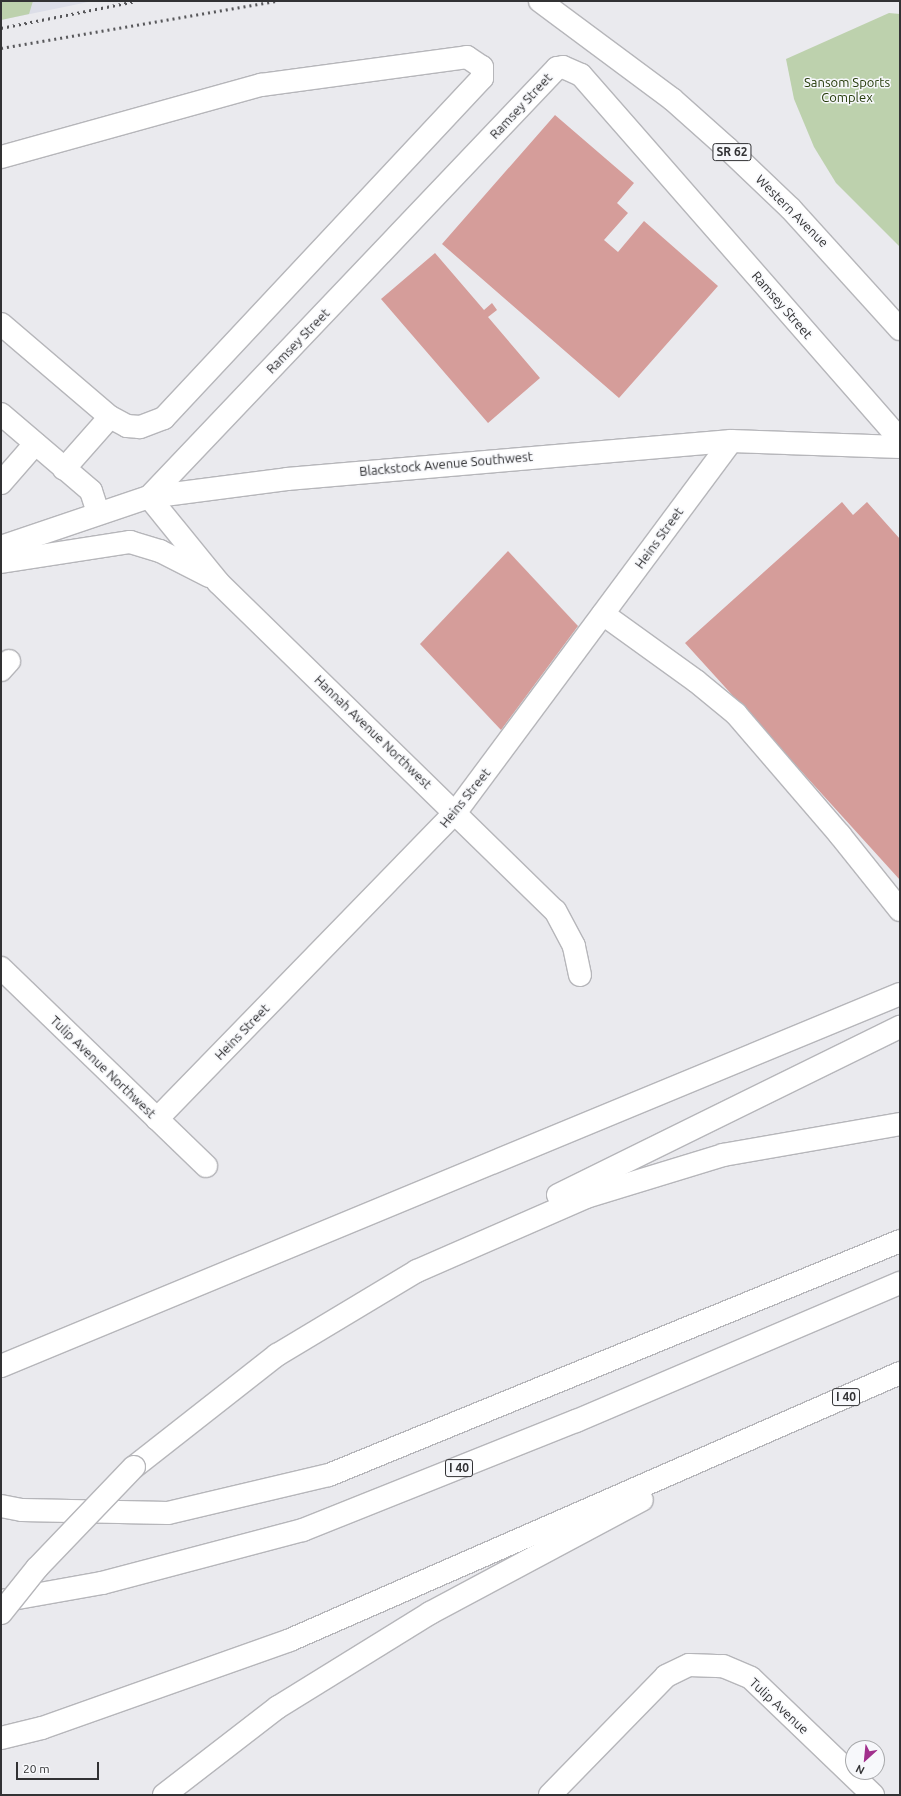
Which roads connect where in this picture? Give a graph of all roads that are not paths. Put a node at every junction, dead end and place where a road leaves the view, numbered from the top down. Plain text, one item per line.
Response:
1 (540, 1) edge
2 (1, 157) edge
3 (1, 324) edge
4 (900, 329) edge
5 (1, 414) edge
6 (110, 417) junction
7 (900, 440) edge
8 (731, 441) junction
9 (35, 444) junction
10 (900, 448) edge
11 (64, 469) junction
12 (1, 483) edge
13 (150, 497) junction
14 (98, 512) junction
15 (1, 547) edge
16 (1, 562) edge
17 (218, 582) junction
18 (603, 614) junction
19 (455, 813) junction
20 (900, 910) edge
21 (1, 968) edge
22 (580, 975) dead end
23 (900, 994) edge
24 (900, 1027) edge
25 (157, 1119) junction
26 (900, 1124) edge
27 (206, 1166) dead end
28 (900, 1241) edge
29 (417, 1271) junction
30 (900, 1283) edge
31 (1, 1366) edge
32 (900, 1373) edge
33 (791, 1421) junction
34 (1, 1506) edge
35 (1, 1601) edge
36 (1, 1613) edge
37 (1, 1738) edge
38 (164, 1795) edge
39 (550, 1795) edge
40 (873, 1795) edge

1 - 4 main road, Western Avenue / SR 62
2 - 6 main road
3 - 6 main road
5 - 9 main road
6 - 11 main road
7 - 13 main road, Ramsey Street
8 - 10 main road, Blackstock Avenue Southwest
8 - 13 main road, Blackstock Avenue Southwest
8 - 18 main road, Heins Street
9 - 11 main road
9 - 12 main road
11 - 14 main road
13 - 14 main road, Blackstock Avenue Southwest
13 - 17 main road, Hannah Avenue Northwest
14 - 15 main road, Blackstock Avenue Southwest
16 - 17 main road
17 - 19 main road, Hannah Avenue Northwest
18 - 19 main road, Heins Street
18 - 20 main road
19 - 22 main road, Hannah Avenue Northwest
19 - 25 main road, Heins Street
21 - 25 main road, Tulip Avenue Northwest
23 - 31 main road
24 - 29 main road
25 - 27 main road, Tulip Avenue Northwest
26 - 29 main road
28 - 34 main road
29 - 36 main road, bridge
30 - 35 main road, I 40
32 - 33 main road, I 40
33 - 37 main road, I 40
33 - 38 main road
39 - 40 main road, Tulip Avenue

